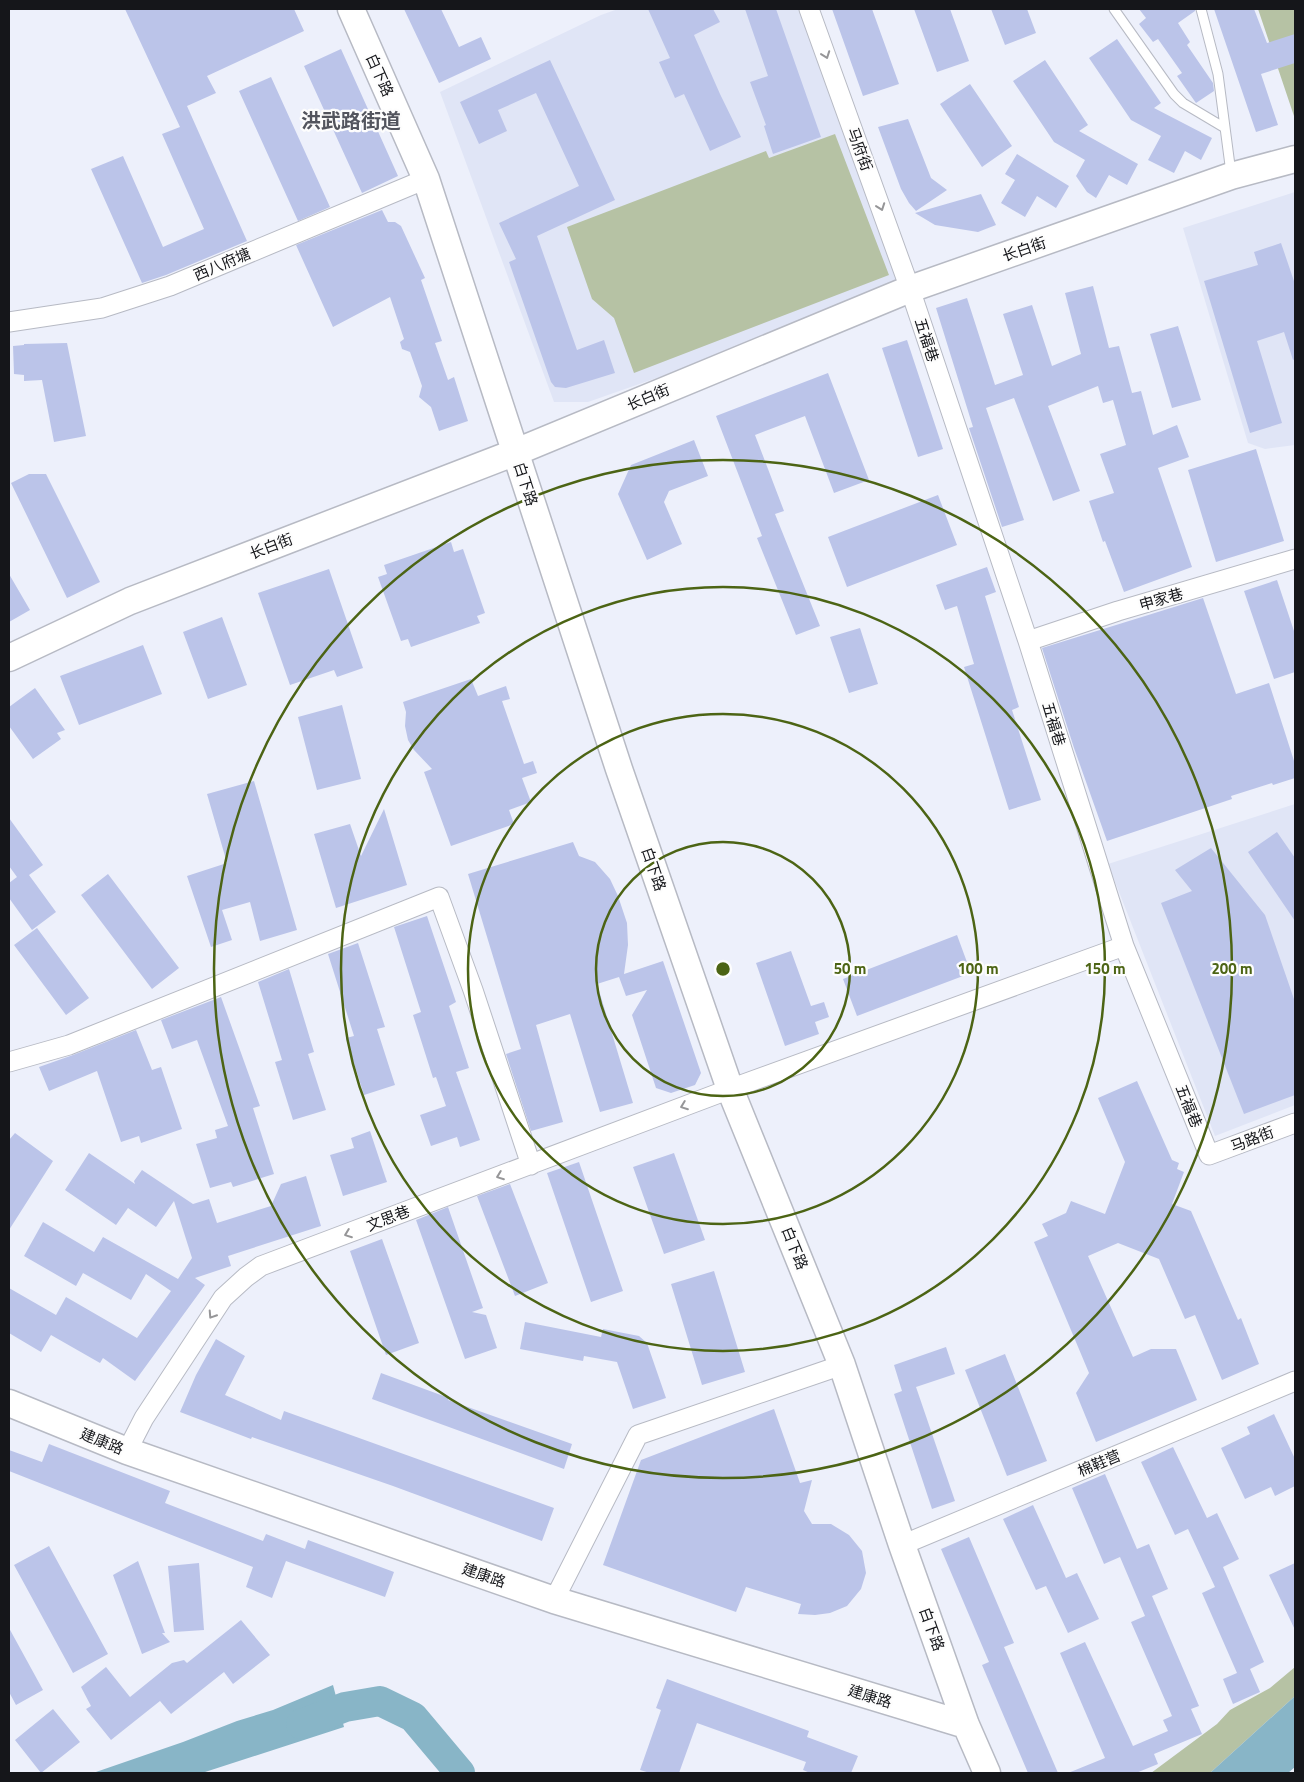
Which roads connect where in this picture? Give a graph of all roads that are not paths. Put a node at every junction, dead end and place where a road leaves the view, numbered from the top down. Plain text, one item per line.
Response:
1 (351, 9) edge
2 (809, 9) edge
3 (1114, 9) edge
4 (1201, 9) edge
5 (1225, 128) junction
6 (1295, 159) edge
7 (1231, 176) junction
8 (426, 179) junction
9 (910, 289) junction
10 (9, 322) edge
11 (516, 452) junction
12 (1295, 559) edge
13 (1028, 641) junction
14 (9, 658) edge
15 (1124, 946) junction
16 (9, 1062) edge
17 (730, 1089) junction
18 (1295, 1123) edge
19 (1209, 1156) joint
20 (531, 1165) junction
21 (842, 1365) junction
22 (1295, 1381) edge
23 (9, 1404) edge
24 (127, 1451) junction
25 (902, 1545) junction
26 (554, 1600) junction
27 (966, 1725) junction
28 (987, 1773) edge

1 - 8 main road, 白下路
2 -> 9 street, 马府街
3 - 5 lane
4 - 5 lane
5 - 7 lane
6 - 7 main road, 长白街
7 - 9 main road, 长白街
8 - 10 street, 西八府塘
8 - 11 main road, 白下路
9 - 11 main road, 长白街
9 - 13 street, 五福巷
11 - 14 main road, 长白街
11 - 17 main road, 白下路
12 - 13 street, 申家巷
13 - 15 street, 五福巷
15 - 17 street, 文思巷
15 - 19 street, 五福巷
16 - 20 street
17 -> 20 street, 文思巷
17 - 21 main road, 白下路
18 - 19 street, 马路街
20 -> 24 street, 文思巷
21 - 25 main road, 白下路
21 - 26 street
22 - 25 street, 棉鞋营
23 - 24 main road, 建康路
24 - 26 main road, 建康路
25 - 27 main road, 白下路
26 - 27 main road, 建康路
27 - 28 main road, 白下路

